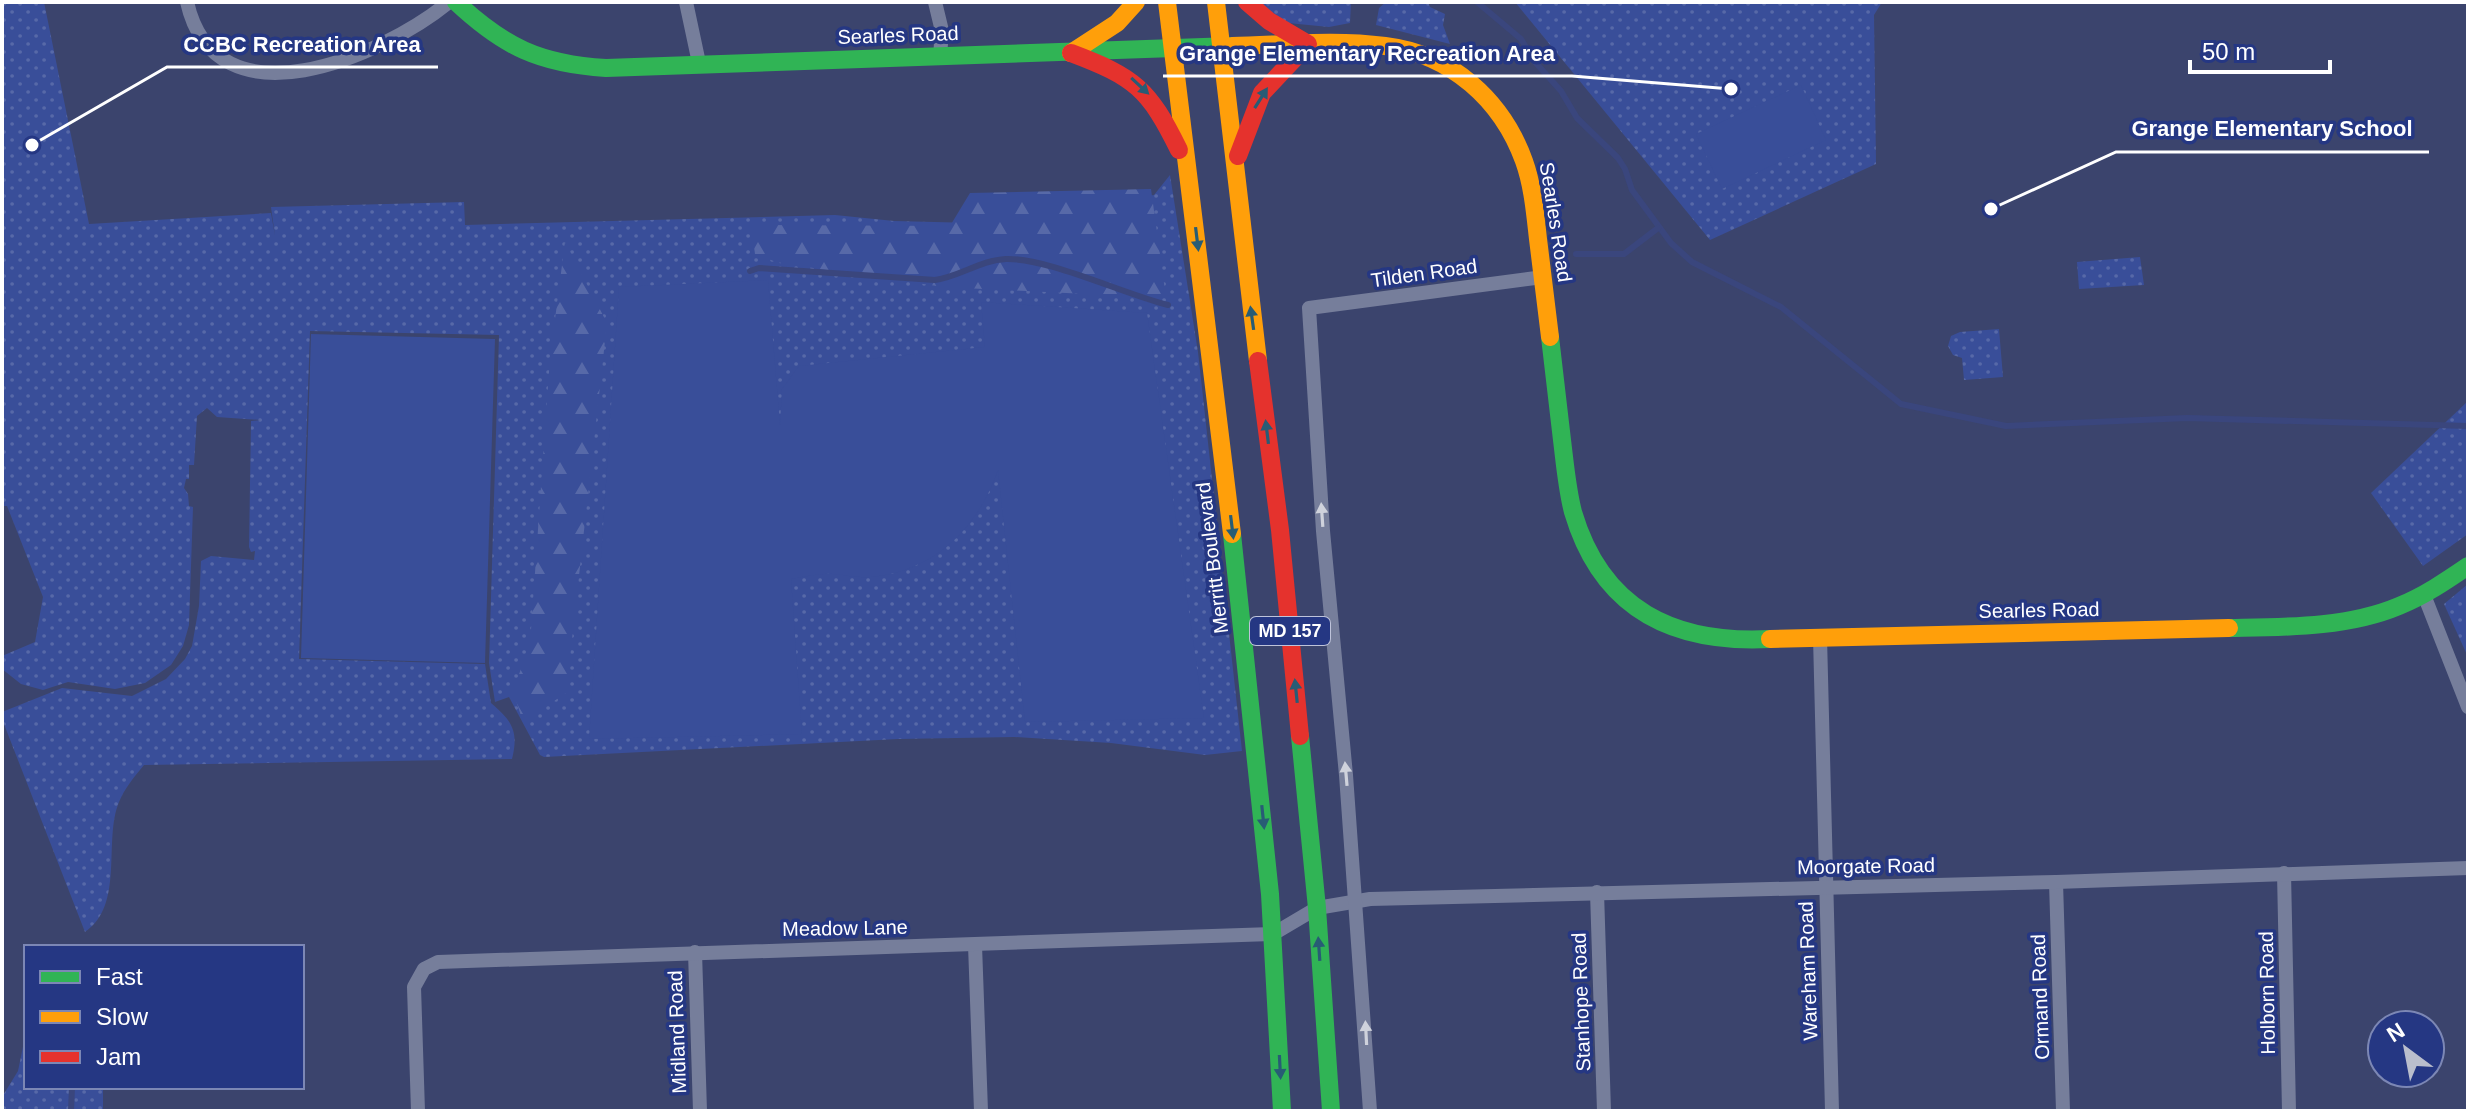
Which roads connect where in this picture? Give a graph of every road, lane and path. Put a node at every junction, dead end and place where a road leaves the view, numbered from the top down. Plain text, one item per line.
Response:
1 (187, 2) edge
2 (449, 2) edge
3 (456, 2) edge
4 (686, 2) edge
5 (935, 2) edge
6 (1136, 2) edge
7 (1167, 2) edge
8 (1216, 2) edge
9 (1247, 2) edge
10 (1308, 44) junction
11 (1222, 45) junction
12 (1172, 48) junction
13 (1071, 53) junction
14 (940, 56) junction
15 (699, 63) junction
16 (1235, 165) junction
17 (1188, 168) junction
18 (1543, 277) junction
19 (2468, 566) edge
20 (2424, 595) junction
21 (1820, 637) junction
22 (2468, 707) edge
23 (2468, 868) edge
24 (2284, 873) junction
25 (2056, 882) junction
26 (1826, 887) junction
27 (1597, 892) junction
28 (1356, 900) junction
29 (1317, 908) junction
30 (1273, 934) junction
31 (975, 945) junction
32 (695, 952) junction
33 (418, 1111) edge
34 (700, 1111) edge
35 (981, 1111) edge
36 (1282, 1111) edge
37 (1331, 1111) edge
38 (1370, 1111) edge
39 (1604, 1111) edge
40 (1832, 1111) edge
41 (2063, 1111) edge
42 (2289, 1111) edge

1 - 2 street
3 - 15 main road, Searles Road
4 - 15 street
5 - 14 street
6 - 13 main road
7 - 12 main road, Merritt Boulevard / MD 157
8 - 11 main road, MD 157
9 - 10 main road
10 - 11 main road, Searles Road
16 -> 10 main road
10 - 18 main road, Searles Road
11 - 12 main road, Searles Road
11 - 16 main road, MD 157
12 - 13 main road, Searles Road
12 - 17 main road, Merritt Boulevard / MD 157
13 - 14 main road, Searles Road
13 -> 17 main road
14 - 15 main road, Searles Road
29 -> 16 main road, MD 157
17 -> 30 main road, Merritt Boulevard / MD 157
18 - 21 main road, Searles Road
28 -> 18 street, Tilden Road
19 - 20 main road, Searles Road
20 - 21 main road, Searles Road
20 - 22 street
21 - 26 street, Wareham Road
23 - 24 street, Moorgate Road
24 - 25 street, Moorgate Road
24 - 42 street, Holborn Road
25 - 26 street, Moorgate Road
25 - 41 street, Ormand Road
26 - 27 street, Moorgate Road
26 - 40 street, Wareham Road
27 - 28 street, Moorgate Road
27 - 39 street, Stanhope Road
28 - 29 street, Moorgate Road
38 -> 28 street
29 - 30 street, Moorgate Road
37 -> 29 main road, MD 157
30 - 31 street, Meadow Lane
30 -> 36 main road, Merritt Boulevard / MD 157
31 - 32 street, Meadow Lane
31 - 35 street
32 - 33 street, Meadow Lane
32 - 34 street, Midland Road

